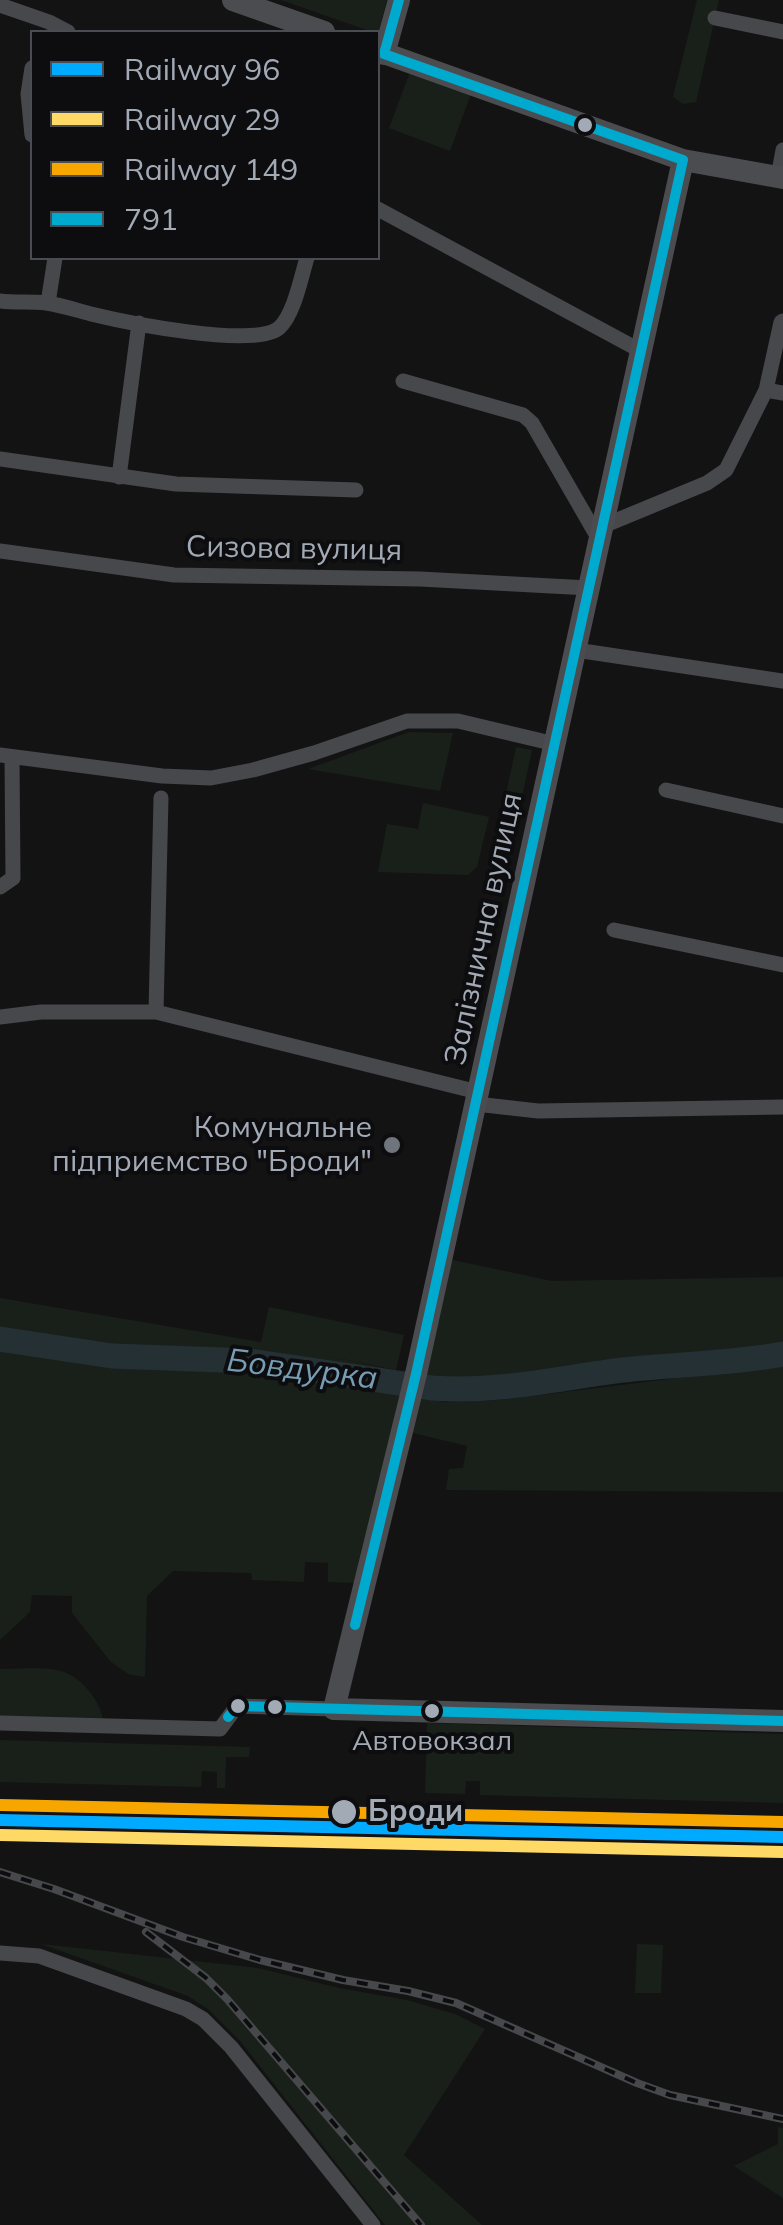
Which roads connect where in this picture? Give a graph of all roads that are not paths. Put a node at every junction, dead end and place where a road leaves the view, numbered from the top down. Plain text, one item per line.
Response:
1 (233, 0) edge
2 (398, 0) edge
3 (0, 5) edge
4 (715, 18) dead end
5 (47, 27) edge
6 (318, 30) edge
7 (783, 32) edge
8 (380, 52) edge
9 (30, 81) edge
10 (30, 114) edge
11 (783, 150) edge
12 (683, 160) junction
13 (780, 178) edge
14 (380, 210) edge
15 (55, 260) edge
16 (306, 260) edge
17 (0, 301) edge
18 (48, 303) junction
19 (783, 321) edge
20 (138, 323) junction
21 (641, 351) junction
22 (403, 381) dead end
23 (766, 390) junction
24 (783, 393) edge
25 (0, 459) edge
26 (119, 477) junction
27 (356, 490) dead end
28 (601, 534) junction
29 (0, 551) edge
30 (589, 588) junction
31 (576, 650) junction
32 (783, 681) edge
33 (555, 744) junction
34 (6, 756) edge
35 (666, 790) dead end
36 (161, 798) dead end
37 (783, 816) edge
38 (0, 887) edge
39 (614, 930) dead end
40 (783, 965) edge
41 (156, 1012) junction
42 (0, 1017) edge
43 (477, 1098) junction
44 (783, 1107) edge
45 (334, 1709) junction
46 (783, 1721) edge
47 (0, 1723) edge
48 (0, 1953) edge
49 (373, 2225) edge

1 - 6 main road
2 - 8 main road
3 - 5 street
4 - 7 street
8 - 12 main road
9 - 10 street
11 - 13 street
12 - 13 main road
12 - 21 main road, Залізнична вулиця
14 - 21 street
15 - 18 street
16 - 20 street
17 - 18 street
18 - 20 street
19 - 23 street
20 - 26 street
21 - 28 main road, Залізнична вулиця
22 - 28 street
23 - 24 street
23 - 28 street
25 - 26 street
26 - 27 street
28 - 30 main road, Залізнична вулиця
29 - 30 street, Сизова вулиця
30 - 31 main road, Залізнична вулиця
31 - 32 street
31 - 33 main road, Залізнична вулиця
33 - 34 street
33 - 43 main road, Залізнична вулиця
34 - 38 street
35 - 37 street
36 - 41 street
39 - 40 street
41 - 42 street
41 - 43 street
43 - 44 street
43 - 45 main road, Залізнична вулиця
45 - 46 main road
45 - 47 street
48 - 49 street

